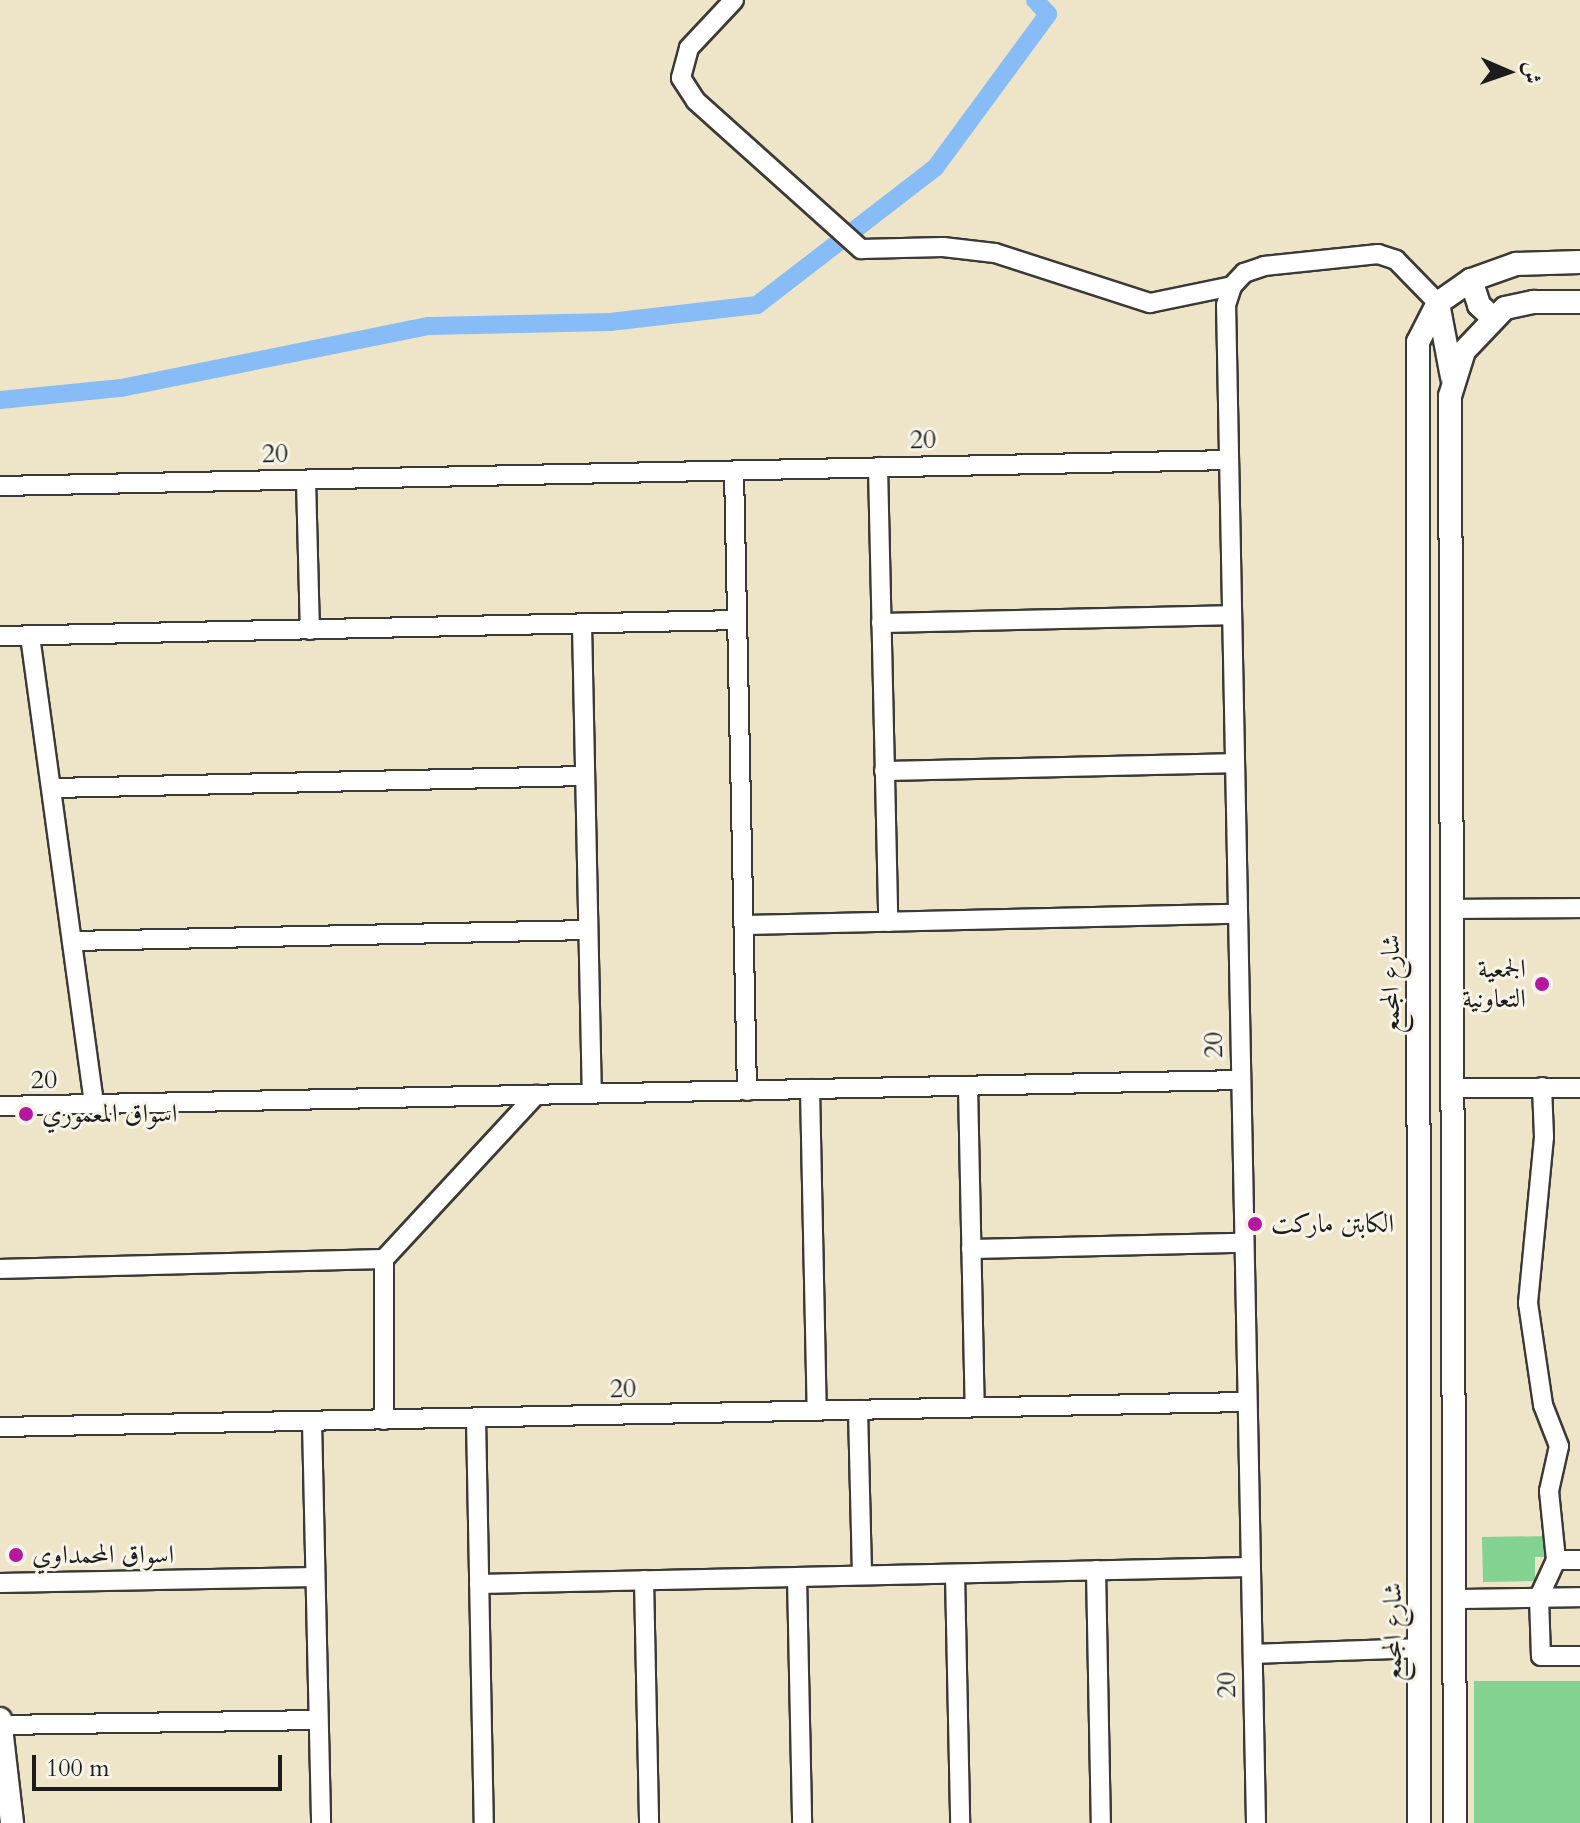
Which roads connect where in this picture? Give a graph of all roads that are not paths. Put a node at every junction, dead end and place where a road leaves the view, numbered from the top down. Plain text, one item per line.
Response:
1 (734, 0) edge
2 (1580, 262) edge
3 (1471, 280) junction
4 (1232, 286) junction
5 (1580, 302) edge
6 (1438, 303) junction
7 (1492, 317) junction
8 (1452, 378) junction
9 (1227, 460) junction
10 (878, 467) junction
11 (734, 471) junction
12 (306, 480) junction
13 (0, 486) edge
14 (1230, 615) junction
15 (737, 620) junction
16 (881, 623) junction
17 (582, 624) junction
18 (310, 630) junction
19 (0, 636) edge
20 (30, 636) junction
21 (1233, 763) junction
22 (884, 771) junction
23 (585, 776) junction
24 (53, 788) junction
25 (1580, 908) edge
26 (1452, 909) junction
27 (1237, 914) junction
28 (888, 922) junction
29 (744, 925) junction
30 (588, 930) junction
31 (72, 941) junction
32 (1453, 948) junction
33 (1419, 949) junction
34 (1240, 1080) junction
35 (968, 1086) junction
36 (1542, 1087) junction
37 (1452, 1088) junction
38 (1580, 1088) edge
39 (810, 1089) junction
40 (747, 1091) junction
41 (592, 1094) junction
42 (536, 1095) junction
43 (94, 1105) junction
44 (0, 1106) edge
45 (1244, 1243) junction
46 (971, 1249) junction
47 (384, 1259) junction
48 (0, 1269) edge
49 (1247, 1402) junction
50 (975, 1407) junction
51 (858, 1410) junction
52 (817, 1411) junction
53 (476, 1418) junction
54 (384, 1420) junction
55 (312, 1422) junction
56 (0, 1427) edge
57 (1556, 1560) junction
58 (1580, 1560) edge
59 (1251, 1567) junction
60 (1096, 1570) junction
61 (955, 1574) junction
62 (862, 1575) junction
63 (315, 1577) junction
64 (797, 1577) junction
65 (644, 1580) junction
66 (0, 1583) edge
67 (479, 1584) junction
68 (1539, 1597) junction
69 (1580, 1597) edge
70 (1422, 1598) junction
71 (1454, 1599) junction
72 (1421, 1648) junction
73 (1253, 1654) junction
74 (1580, 1656) edge
75 (0, 1719) edge
76 (318, 1720) junction
77 (1, 1725) edge
78 (12, 1823) edge
79 (321, 1823) edge
80 (484, 1823) edge
81 (649, 1823) edge
82 (802, 1823) edge
83 (960, 1823) edge
84 (1101, 1823) edge
85 (1256, 1823) edge
86 (1419, 1823) edge
87 (1455, 1823) edge

1 - 4 street
2 - 3 street, شارع المجمع
3 - 6 street, شارع المجمع
3 - 7 street
4 - 6 street
4 - 9 street
5 - 7 street
6 - 8 street
6 - 33 street, شارع المجمع
7 - 8 street
8 - 26 street
9 - 10 street, 20
9 - 14 street, 20
10 - 11 street, 20
10 - 16 street
11 - 12 street, 20
11 - 15 street
12 - 13 street, 20
12 - 18 street
14 - 16 street
14 - 21 street, 20
15 - 17 street
15 - 29 street
16 - 22 street
17 - 18 street
17 - 23 street
18 - 20 street
19 - 20 street
20 - 24 street
21 - 22 street
21 - 27 street, 20
22 - 28 street
23 - 24 street
23 - 30 street
24 - 31 street
25 - 26 street
26 - 32 street
27 - 28 street
27 - 34 street, 20
28 - 29 street
29 - 40 street
30 - 31 street
30 - 41 street
31 - 43 street
32 - 33 street
32 - 37 street
33 - 70 street, شارع المجمع
34 - 35 street, 20
34 - 45 street, 20
35 - 39 street, 20
35 - 46 street
36 - 37 street
36 - 38 street
36 - 57 street
37 - 71 street
39 - 40 street, 20
39 - 52 street
40 - 41 street, 20
41 - 42 street, 20
42 - 43 street, 20
42 - 47 street
43 - 44 street, 20
45 - 46 street
45 - 49 street, 20
46 - 50 street
47 - 48 street
47 - 54 street
49 - 50 street, 20
49 - 59 street, 20
50 - 51 street, 20
51 - 52 street, 20
51 - 62 street
52 - 53 street, 20
53 - 54 street, 20
53 - 67 street
54 - 55 street, 20
55 - 56 street, 20
55 - 63 street
57 - 58 street
57 - 68 street
59 - 60 street
59 - 73 street, 20
60 - 61 street
60 - 84 street
61 - 62 street
61 - 83 street
62 - 64 street
63 - 66 street
63 - 76 street
64 - 65 street
64 - 82 street
65 - 67 street
65 - 81 street
67 - 80 street
68 - 69 street
68 - 71 street
68 - 74 street
70 - 71 street
70 - 72 street, شارع المجمع
71 - 87 street
72 - 73 street
72 - 86 street, شارع المجمع
73 - 85 street, 20
75 - 77 street
76 - 77 street
76 - 79 street
77 - 78 street

